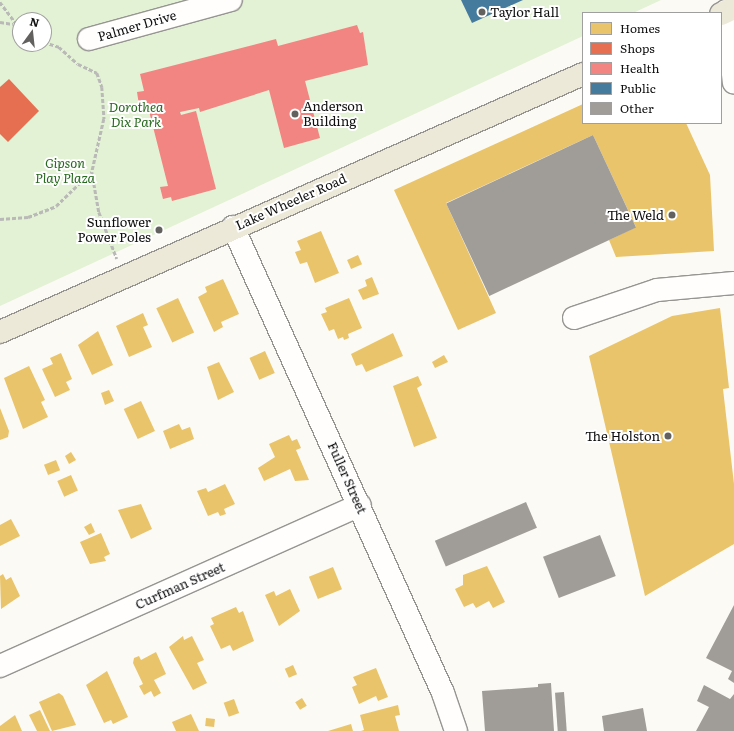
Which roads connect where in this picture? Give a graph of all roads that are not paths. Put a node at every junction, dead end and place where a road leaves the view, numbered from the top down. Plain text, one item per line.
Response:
1 (231, 0) edge
2 (727, 11) edge
3 (89, 40) dead end
4 (582, 74) edge
5 (734, 84) edge
6 (233, 227) junction
7 (734, 283) edge
8 (574, 318) dead end
9 (0, 332) edge
10 (360, 506) junction
11 (0, 666) edge
12 (456, 731) edge

1 - 3 street, Palmer Drive
2 - 5 street
4 - 6 main road, Lake Wheeler Road
6 - 9 main road, Lake Wheeler Road
6 - 10 street, Fuller Street
7 - 8 street
10 - 11 street, Curfman Street
10 - 12 street, Fuller Street

